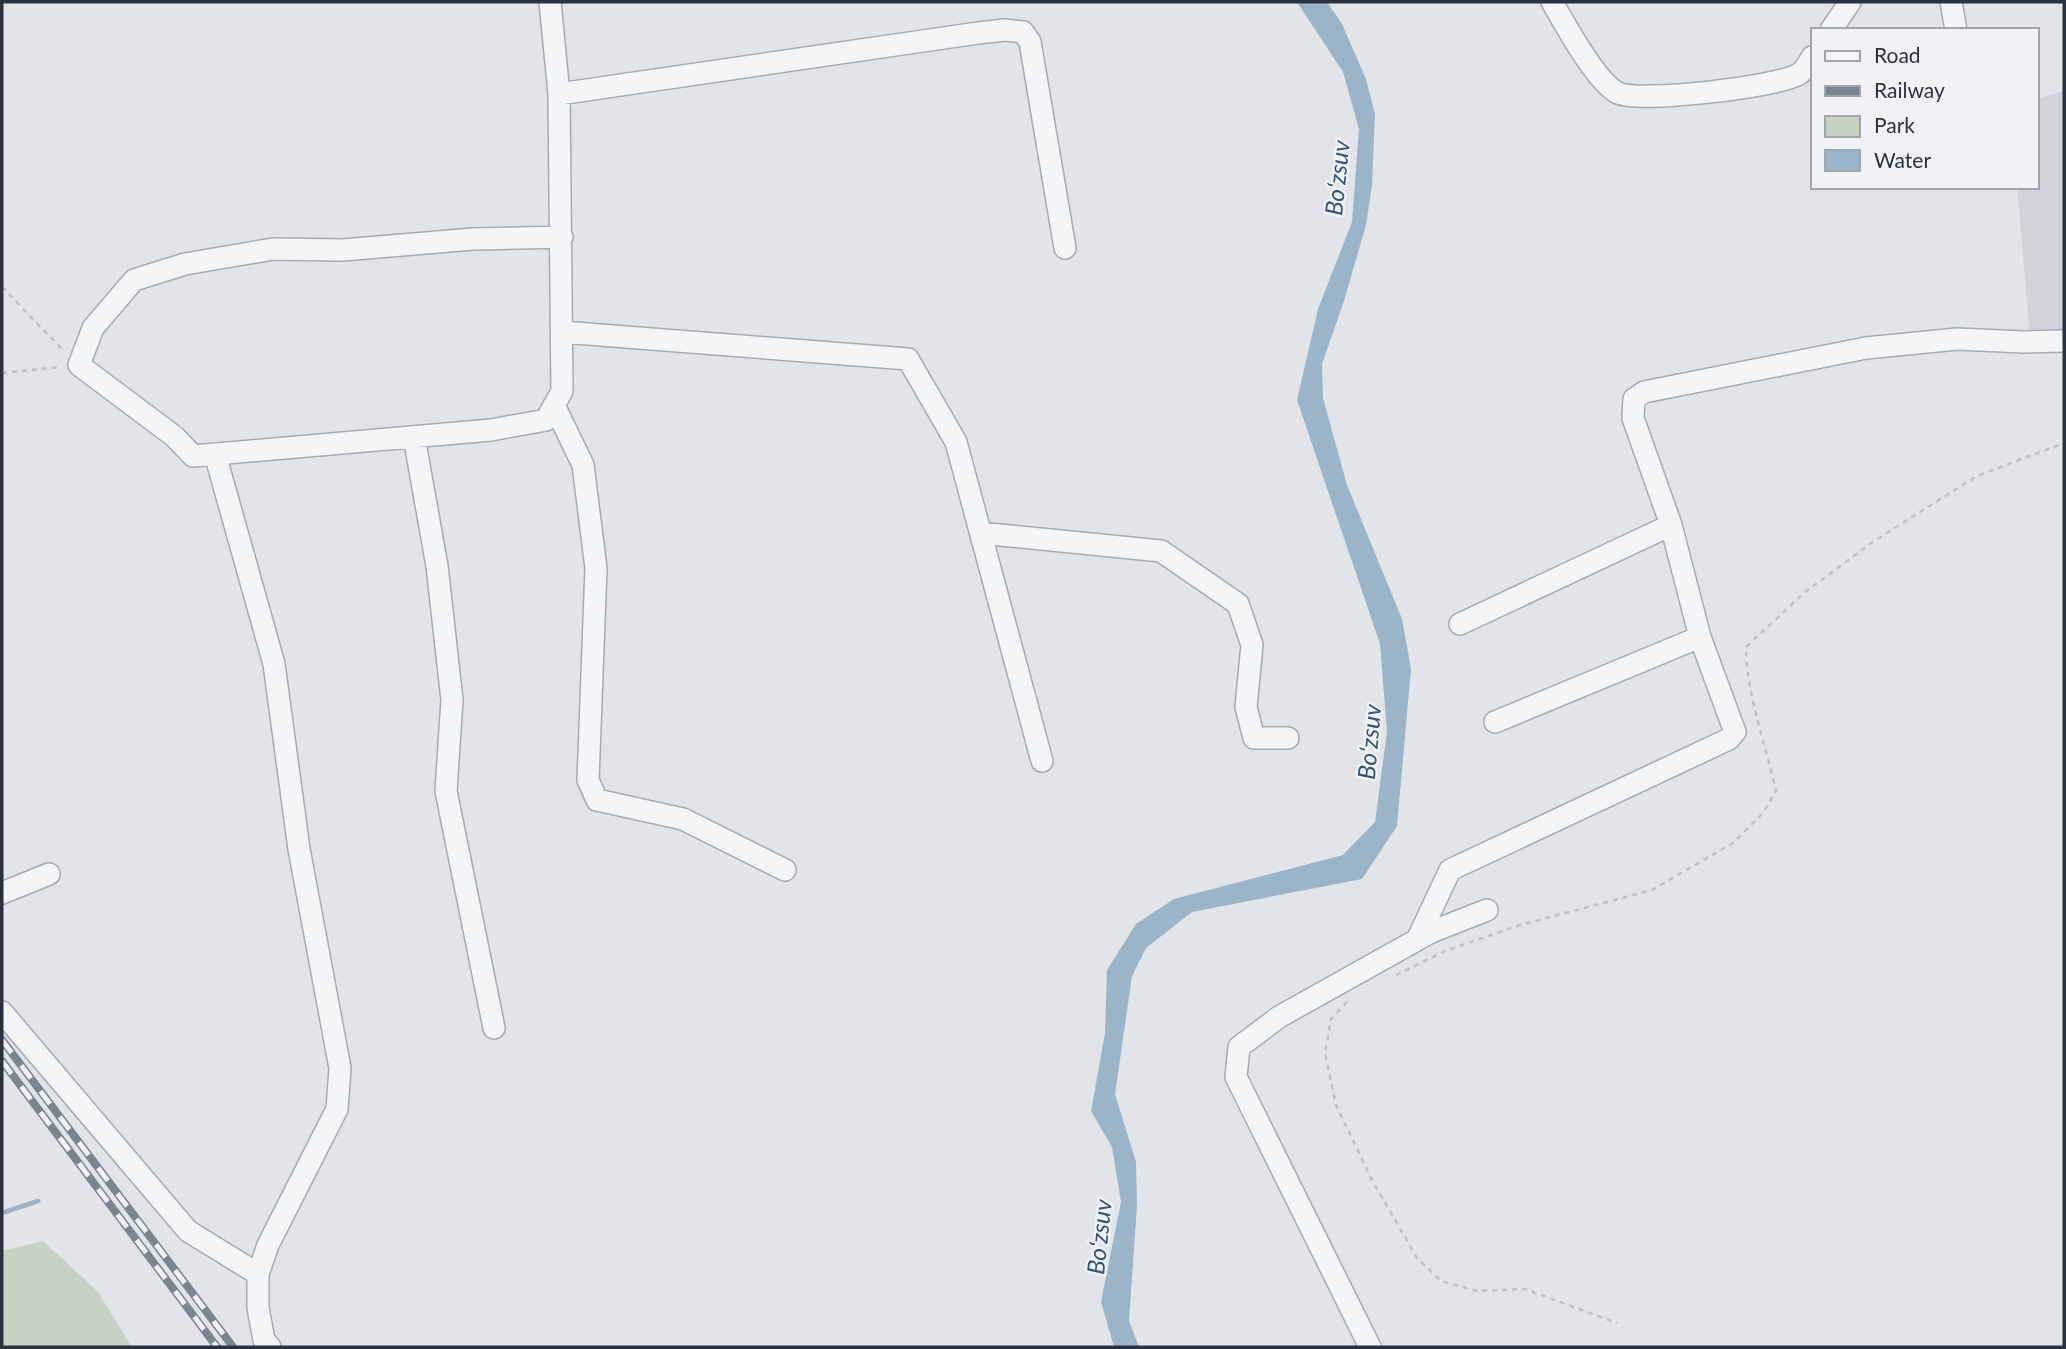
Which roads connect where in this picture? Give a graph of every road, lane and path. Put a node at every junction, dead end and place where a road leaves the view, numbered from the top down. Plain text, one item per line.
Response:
1 (550, 2) edge
2 (1552, 2) edge
3 (1850, 2) edge
4 (1951, 2) edge
5 (1832, 28) edge
6 (1956, 28) edge
7 (1811, 58) edge
8 (559, 94) junction
9 (562, 237) junction
10 (1065, 248) dead end
11 (2, 287) edge
12 (562, 332) junction
13 (2064, 341) edge
14 (79, 365) junction
15 (2, 373) edge
16 (554, 405) junction
17 (414, 437) junction
18 (2064, 443) edge
19 (215, 454) junction
20 (1671, 525) junction
21 (981, 533) junction
22 (1460, 624) dead end
23 (1700, 637) junction
24 (1495, 722) dead end
25 (1289, 738) dead end
26 (1042, 761) dead end
27 (785, 870) dead end
28 (49, 874) dead end
29 (2, 893) edge
30 (1487, 910) dead end
31 (1417, 940) junction
32 (1388, 979) dead end
33 (1353, 996) dead end
34 (2, 1012) edge
35 (495, 1028) dead end
36 (258, 1274) junction
37 (1617, 1324) dead end
38 (270, 1347) edge
39 (1370, 1347) edge

1 - 8 street
2 - 7 street
3 - 5 street
4 - 6 street
8 - 9 street
8 - 10 street
9 - 12 street
9 - 14 street
11 - 14 path
12 - 16 street
12 - 21 street
13 - 20 street
14 - 15 path
14 - 19 street
16 - 17 street
16 - 27 street
17 - 19 street
17 - 35 street
18 - 32 path
19 - 36 street
20 - 22 street
20 - 23 street
21 - 25 street
21 - 26 street
23 - 24 street
23 - 31 street
28 - 29 street
30 - 31 street
31 - 39 street
33 - 37 path
34 - 36 street
36 - 38 street

